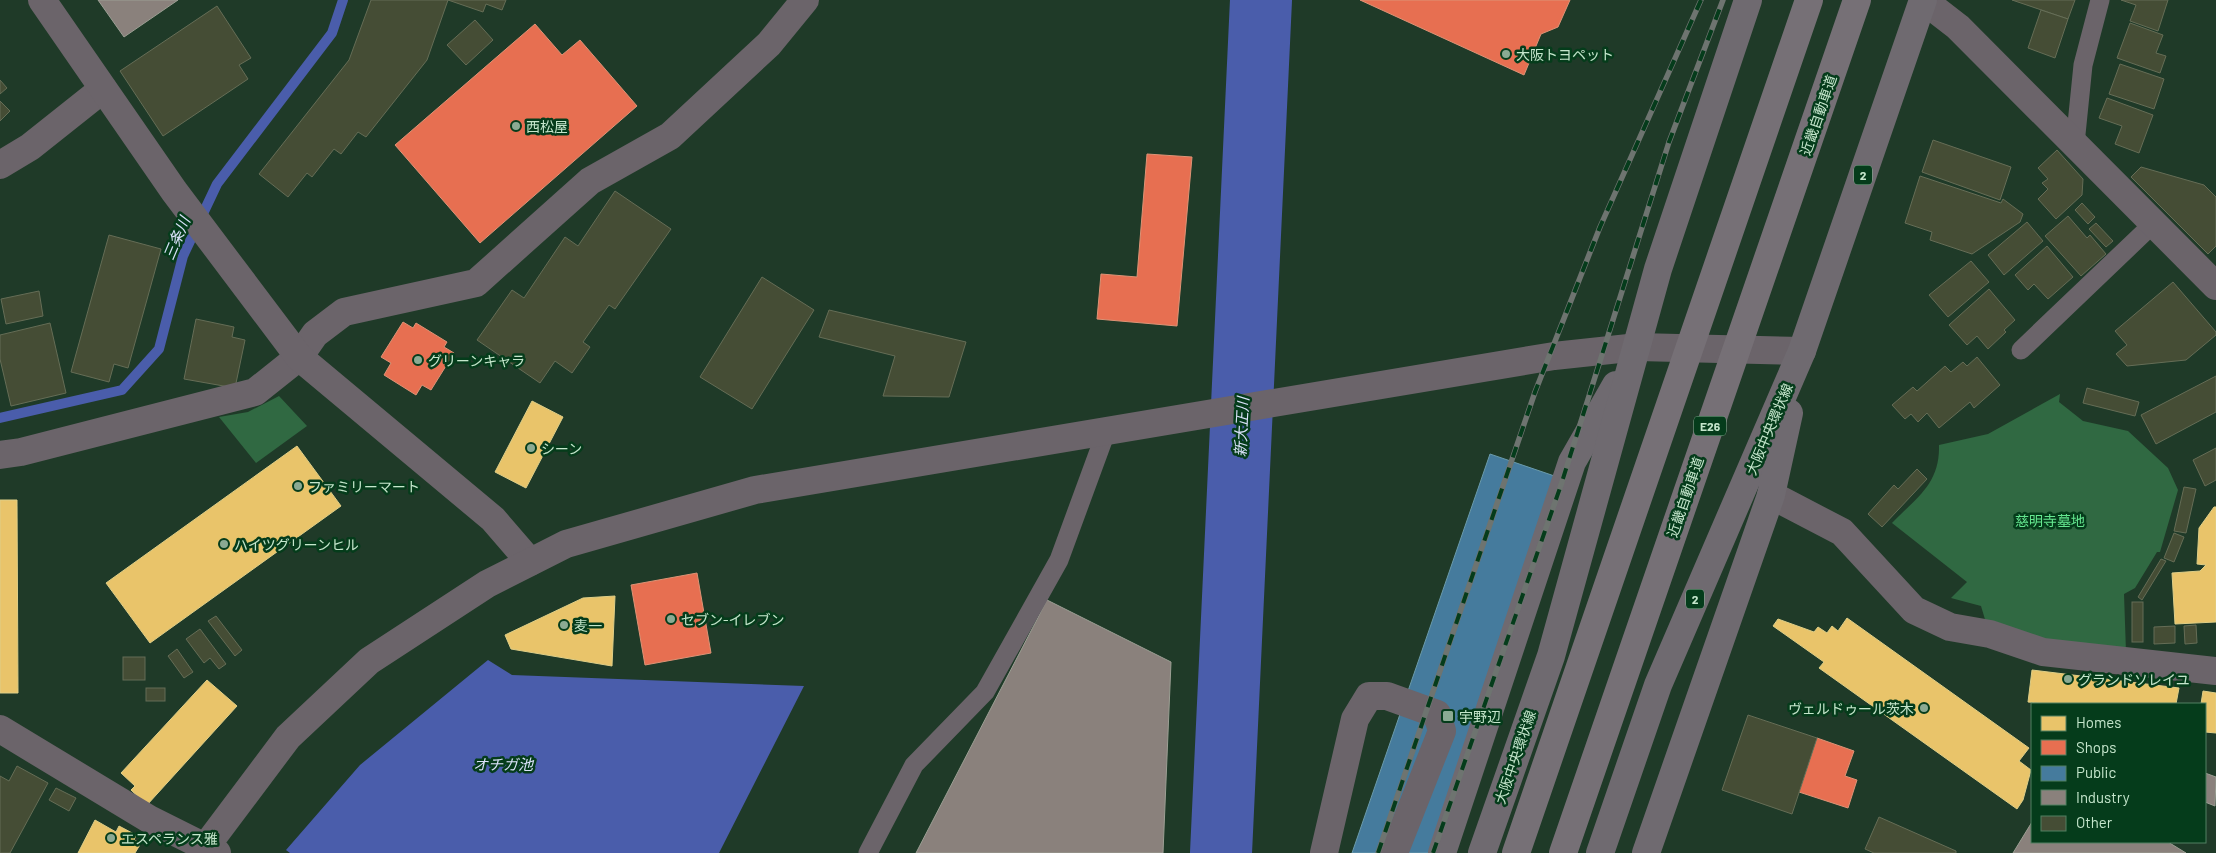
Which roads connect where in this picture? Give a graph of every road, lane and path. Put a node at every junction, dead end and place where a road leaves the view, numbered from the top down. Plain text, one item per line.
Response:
1 (42, 0) edge
2 (805, 0) edge
3 (1748, 0) edge
4 (1809, 0) edge
5 (1857, 0) edge
6 (1923, 0) edge
7 (2100, 0) edge
8 (103, 89) junction
9 (2075, 144) junction
10 (0, 165) edge
11 (2154, 223) junction
12 (2216, 286) edge
13 (1638, 346) junction
14 (1802, 350) junction
15 (2021, 350) dead end
16 (299, 357) junction
17 (1106, 432) junction
18 (0, 455) edge
19 (1771, 495) junction
20 (530, 562) junction
21 (2216, 671) edge
22 (0, 730) edge
23 (207, 851) edge
24 (868, 853) edge
25 (1324, 853) edge
26 (1394, 853) edge
27 (1442, 853) edge
28 (1482, 853) edge
29 (1516, 853) edge
30 (1563, 853) edge
31 (1600, 853) edge
32 (1646, 853) edge

1 - 8 street
2 - 16 street
3 - 13 main road, 大阪中央環状線
4 - 29 highway, bridge
5 - 30 highway, 近畿自動車道 / E26, bridge
6 - 9 street
6 - 14 main road, 大阪中央環状線 / 2
7 - 9 lane
8 - 10 street
8 - 16 street
9 - 11 street
11 - 12 street
11 - 15 lane
13 - 14 street
13 - 17 street
13 - 27 main road
13 - 28 main road, 大阪中央環状線
14 - 19 main road
14 - 31 main road, 大阪中央環状線 / 2
16 - 18 street
16 - 20 street
17 - 20 street
17 - 24 lane
19 - 21 street
19 - 32 main road
20 - 23 street
22 - 23 street
25 - 26 street

